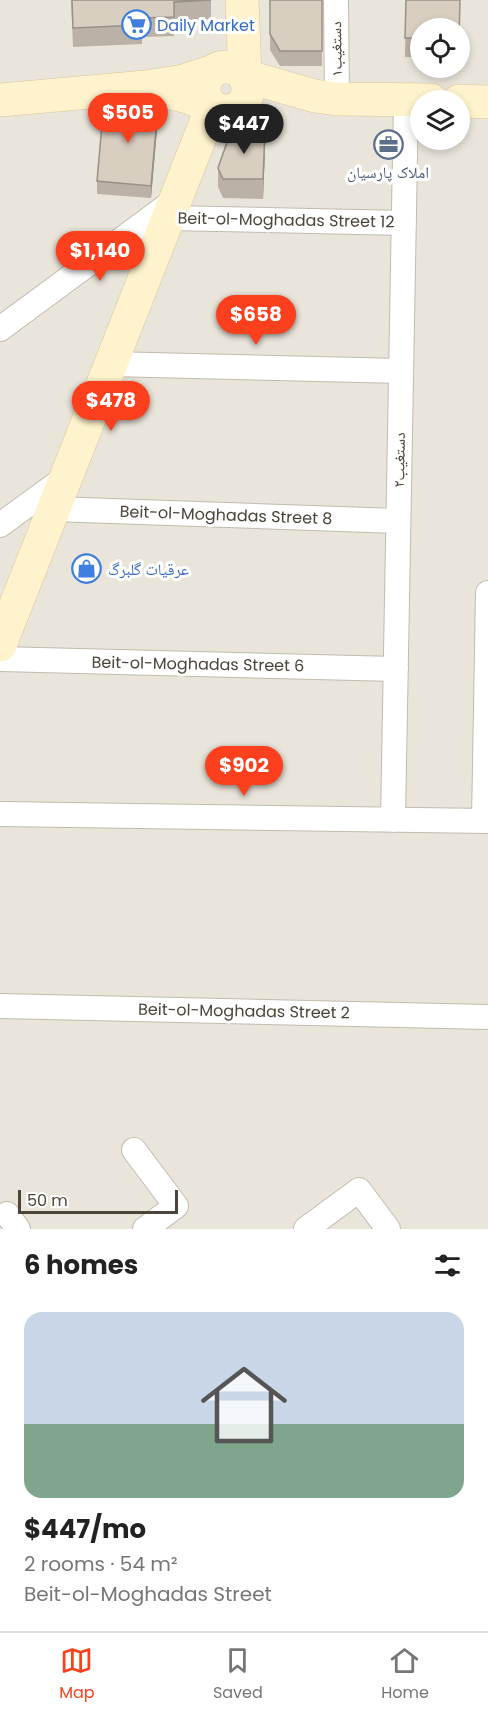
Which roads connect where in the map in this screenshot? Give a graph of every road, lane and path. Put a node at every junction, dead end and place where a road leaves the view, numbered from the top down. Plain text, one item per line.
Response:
1 (336, 0) edge
2 (242, 15) edge
3 (228, 89) junction
4 (326, 98) junction
5 (13, 99) edge
6 (410, 100) edge
7 (470, 101) edge
8 (488, 102) edge
9 (0, 118) edge
10 (412, 150) edge
11 (171, 209) junction
12 (404, 223) junction
13 (0, 329) edge
14 (110, 364) junction
15 (401, 371) junction
16 (66, 477) junction
17 (53, 509) junction
18 (398, 521) junction
19 (0, 525) edge
20 (488, 593) edge
21 (0, 645) edge
22 (0, 659) edge
23 (396, 669) junction
24 (0, 814) edge
25 (393, 820) junction
26 (486, 821) edge
27 (0, 1006) edge
28 (488, 1017) edge
29 (134, 1150) dead end
30 (146, 1229) edge
31 (306, 1229) edge
32 (388, 1229) edge

1 - 4 street, دستغیب۱
2 - 3 street
3 - 4 street
3 - 5 street
3 - 11 street
4 - 6 street
5 - 9 street
7 - 8 street
10 - 12 street, ۲دستغیب
11 - 12 street, Beit-ol-Moghadas Street 12
11 - 13 street
11 - 14 street
12 - 15 street, ۲دستغیب
14 - 15 street
14 - 16 street
15 - 18 street, ۲دستغیب
16 - 17 street
16 - 19 street
17 - 18 street, Beit-ol-Moghadas Street 8
17 - 21 street
18 - 23 street, ۲دستغیب
20 - 26 street
22 - 23 street, Beit-ol-Moghadas Street 6
23 - 25 street, ۲دستغیب
24 - 25 street
25 - 26 street
27 - 28 street, Beit-ol-Moghadas Street 2
29 - 30 street
31 - 32 street

